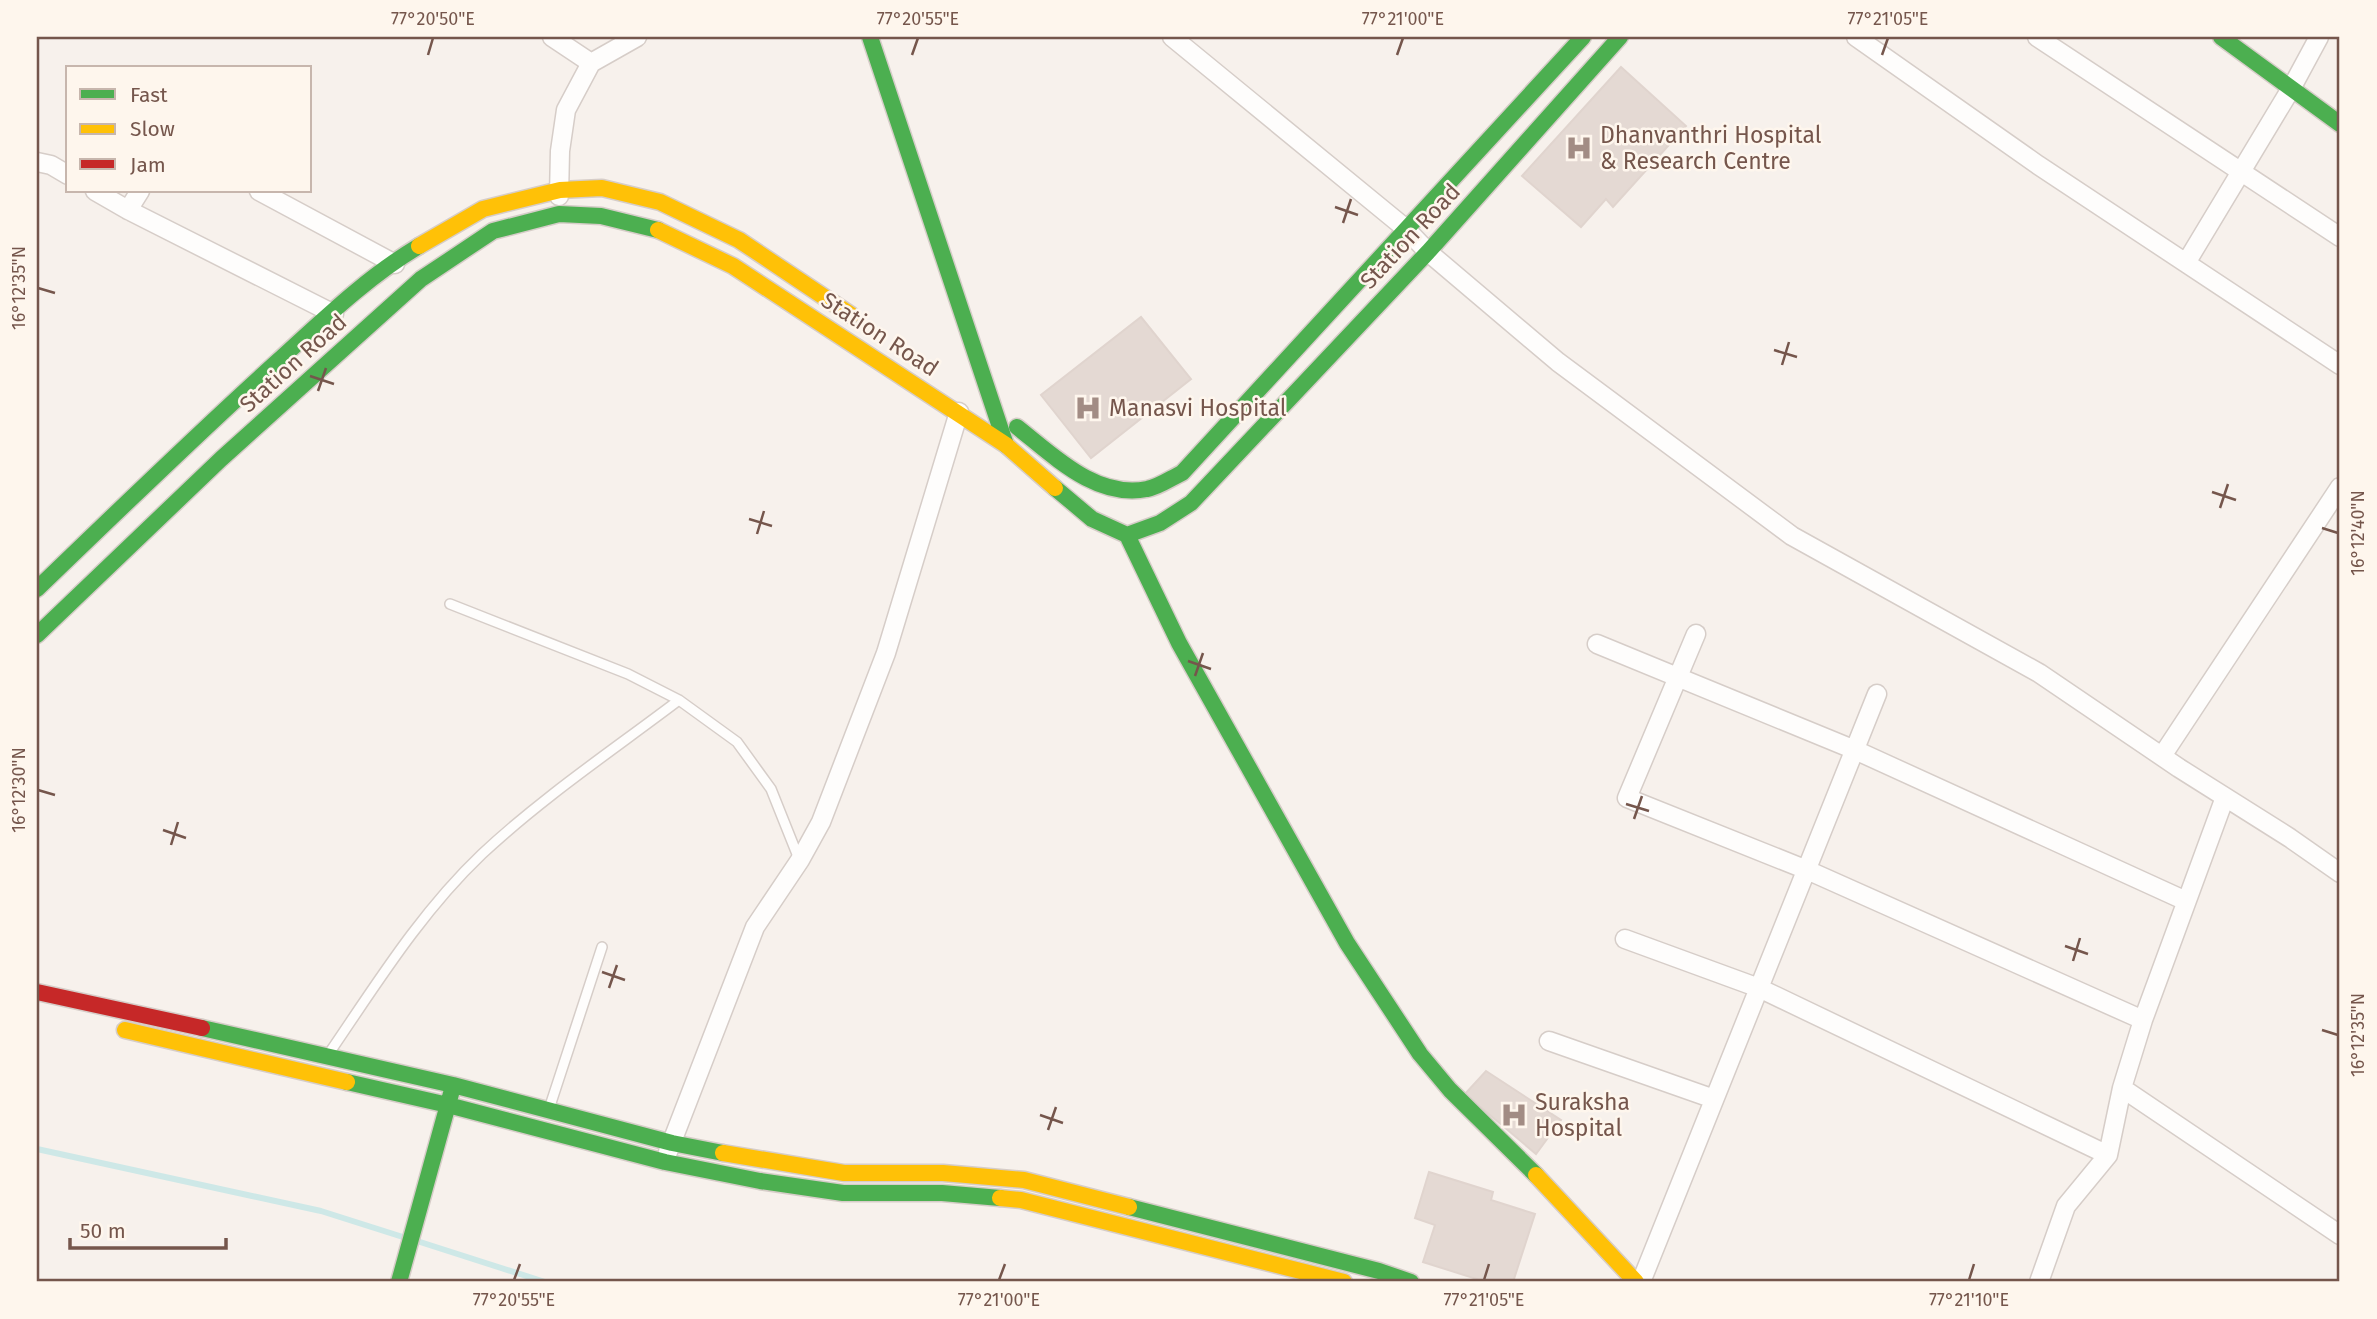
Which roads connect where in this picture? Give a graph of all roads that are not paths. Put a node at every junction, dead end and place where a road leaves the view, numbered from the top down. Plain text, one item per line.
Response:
1 (552, 37) edge
2 (637, 37) edge
3 (870, 37) edge
4 (1172, 37) edge
5 (1583, 37) edge
6 (1620, 37) edge
7 (1856, 37) edge
8 (2037, 37) edge
9 (2221, 37) edge
10 (2319, 37) edge
11 (591, 63) junction
12 (2292, 87) junction
13 (2340, 124) edge
14 (37, 162) edge
15 (2241, 172) junction
16 (66, 174) edge
17 (559, 190) junction
18 (97, 192) edge
19 (139, 192) edge
20 (261, 192) edge
21 (128, 210) junction
22 (559, 214) junction
23 (1405, 228) junction
24 (2340, 237) edge
25 (1427, 252) junction
26 (391, 262) junction
27 (2186, 263) junction
28 (421, 279) junction
29 (331, 313) junction
30 (862, 322) dead end
31 (363, 330) junction
32 (2340, 365) edge
33 (973, 396) dead end
34 (995, 411) junction
35 (959, 412) junction
36 (1006, 445) junction
37 (2340, 487) edge
38 (1127, 535) junction
39 (37, 560) edge
40 (55, 572) junction
41 (37, 589) edge
42 (85, 591) junction
43 (450, 604) dead end
44 (1696, 634) dead end
45 (37, 635) edge
46 (1597, 644) dead end
47 (1677, 676) junction
48 (1877, 694) dead end
49 (679, 700) junction
50 (1855, 750) junction
51 (2162, 757) junction
52 (2225, 797) junction
53 (800, 860) junction
54 (1807, 870) junction
55 (2340, 873) edge
56 (2186, 901) junction
57 (1625, 939) dead end
58 (602, 947) dead end
59 (1759, 988) junction
60 (37, 992) edge
61 (2143, 1020) junction
62 (103, 1025) dead end
63 (1549, 1041) dead end
64 (327, 1055) junction
65 (314, 1073) junction
66 (453, 1085) junction
67 (2122, 1088) junction
68 (1714, 1099) junction
69 (449, 1105) junction
70 (548, 1110) junction
71 (672, 1143) junction
72 (2108, 1155) junction
73 (665, 1162) junction
74 (943, 1173) junction
75 (942, 1193) junction
76 (2340, 1235) edge
77 (399, 1282) edge
78 (1344, 1282) edge
79 (1411, 1282) edge
80 (1636, 1282) edge
81 (1641, 1282) edge
82 (2039, 1282) edge

1 - 11 street
2 - 11 street
3 - 34 main road
4 - 23 street
5 - 23 main road, Station Road
6 - 25 main road, Station Road
7 - 27 street
8 - 15 street
9 - 12 main road
10 - 12 street
11 - 17 street
12 - 13 main road
12 - 15 street
14 - 16 street
15 - 24 street
15 - 27 street
17 - 22 street
17 - 26 main road, Station Road
17 - 30 main road, Station Road
18 - 21 street
19 - 21 street
20 - 26 street
21 - 29 street
22 - 28 main road, Station Road
22 - 35 main road, Station Road
23 - 25 street
23 - 34 main road, Station Road
25 - 38 main road, Station Road
25 - 51 street
26 - 28 street
26 - 29 main road, Station Road
27 - 32 street
28 - 31 main road, Station Road
29 - 31 street
29 - 40 main road, Station Road
31 - 42 main road, Station Road
33 - 34 main road, Station Road
34 - 36 main road
35 - 36 main road, Station Road
35 - 53 street
36 - 38 main road, Station Road
37 - 51 street
38 - 80 main road
39 - 40 street
40 - 41 main road, Station Road
40 - 42 street
42 - 45 main road, Station Road
43 - 49 lane
44 - 47 street
46 - 47 street
47 - 50 street
47 - 54 street
48 - 50 street
49 - 53 lane
49 - 64 lane
50 - 54 street
50 - 56 street
51 - 52 street
52 - 55 street
52 - 56 street
53 - 71 street
54 - 59 street
54 - 61 street
56 - 61 street
57 - 59 street
58 - 70 lane
59 - 68 street
59 - 72 street
60 - 64 main road
61 - 67 street
62 - 65 main road
63 - 68 street
64 - 65 lane
64 - 66 main road
65 - 69 main road
66 - 69 main road
66 - 70 main road
67 - 72 street
67 - 76 street
68 - 81 street
69 - 73 main road
69 - 77 main road
70 - 71 main road
71 - 73 street
71 - 74 main road
72 - 82 street
73 - 75 main road
74 - 75 main road
74 - 79 main road
75 - 78 main road

